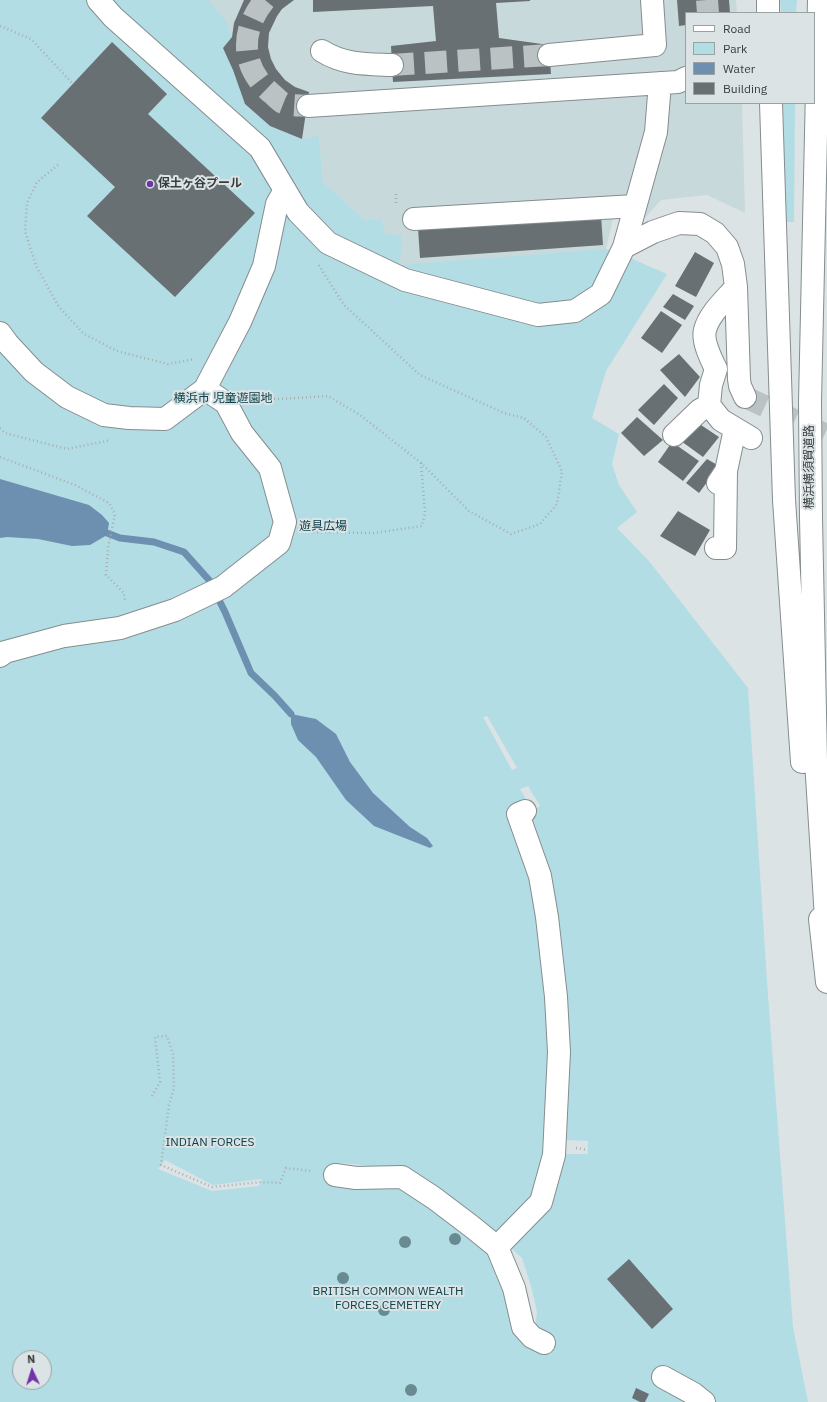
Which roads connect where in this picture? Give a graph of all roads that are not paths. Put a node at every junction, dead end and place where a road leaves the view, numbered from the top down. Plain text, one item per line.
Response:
1 (98, 0) edge
2 (652, 0) edge
3 (768, 0) edge
4 (819, 0) edge
5 (768, 12) edge
6 (322, 51) dead end
7 (549, 55) tunnel mouth
8 (392, 65) tunnel mouth
9 (685, 78) edge
10 (660, 83) junction
11 (771, 104) edge
12 (308, 106) tunnel mouth
13 (285, 190) junction
14 (633, 212) junction
15 (414, 219) dead end
16 (624, 247) junction
17 (736, 287) junction
18 (0, 333) edge
19 (205, 389) junction
20 (746, 397) tunnel mouth
21 (709, 405) junction
22 (674, 435) dead end
23 (726, 471) junction
24 (710, 494) dead end
25 (716, 548) dead end
26 (0, 656) edge
27 (525, 811) dead end
28 (827, 934) edge
29 (827, 982) edge
30 (334, 1176) dead end
31 (497, 1248) junction
32 (544, 1343) dead end
33 (663, 1377) dead end
34 (704, 1402) edge

1 - 13 main road
2 - 7 main road
3 - 5 main road
4 - 28 main road, 横浜横須賀道路
6 - 8 main road
9 - 10 main road
10 - 12 main road
10 - 14 main road
11 - 29 main road
13 - 16 main road
13 - 19 main road
14 - 15 main road
14 - 16 main road
16 - 17 main road
17 - 20 main road
17 - 21 main road
18 - 19 main road
19 - 26 main road
21 - 22 main road
21 - 23 main road
23 - 24 main road
23 - 25 main road
27 - 31 main road
30 - 31 main road
31 - 32 main road
33 - 34 main road

